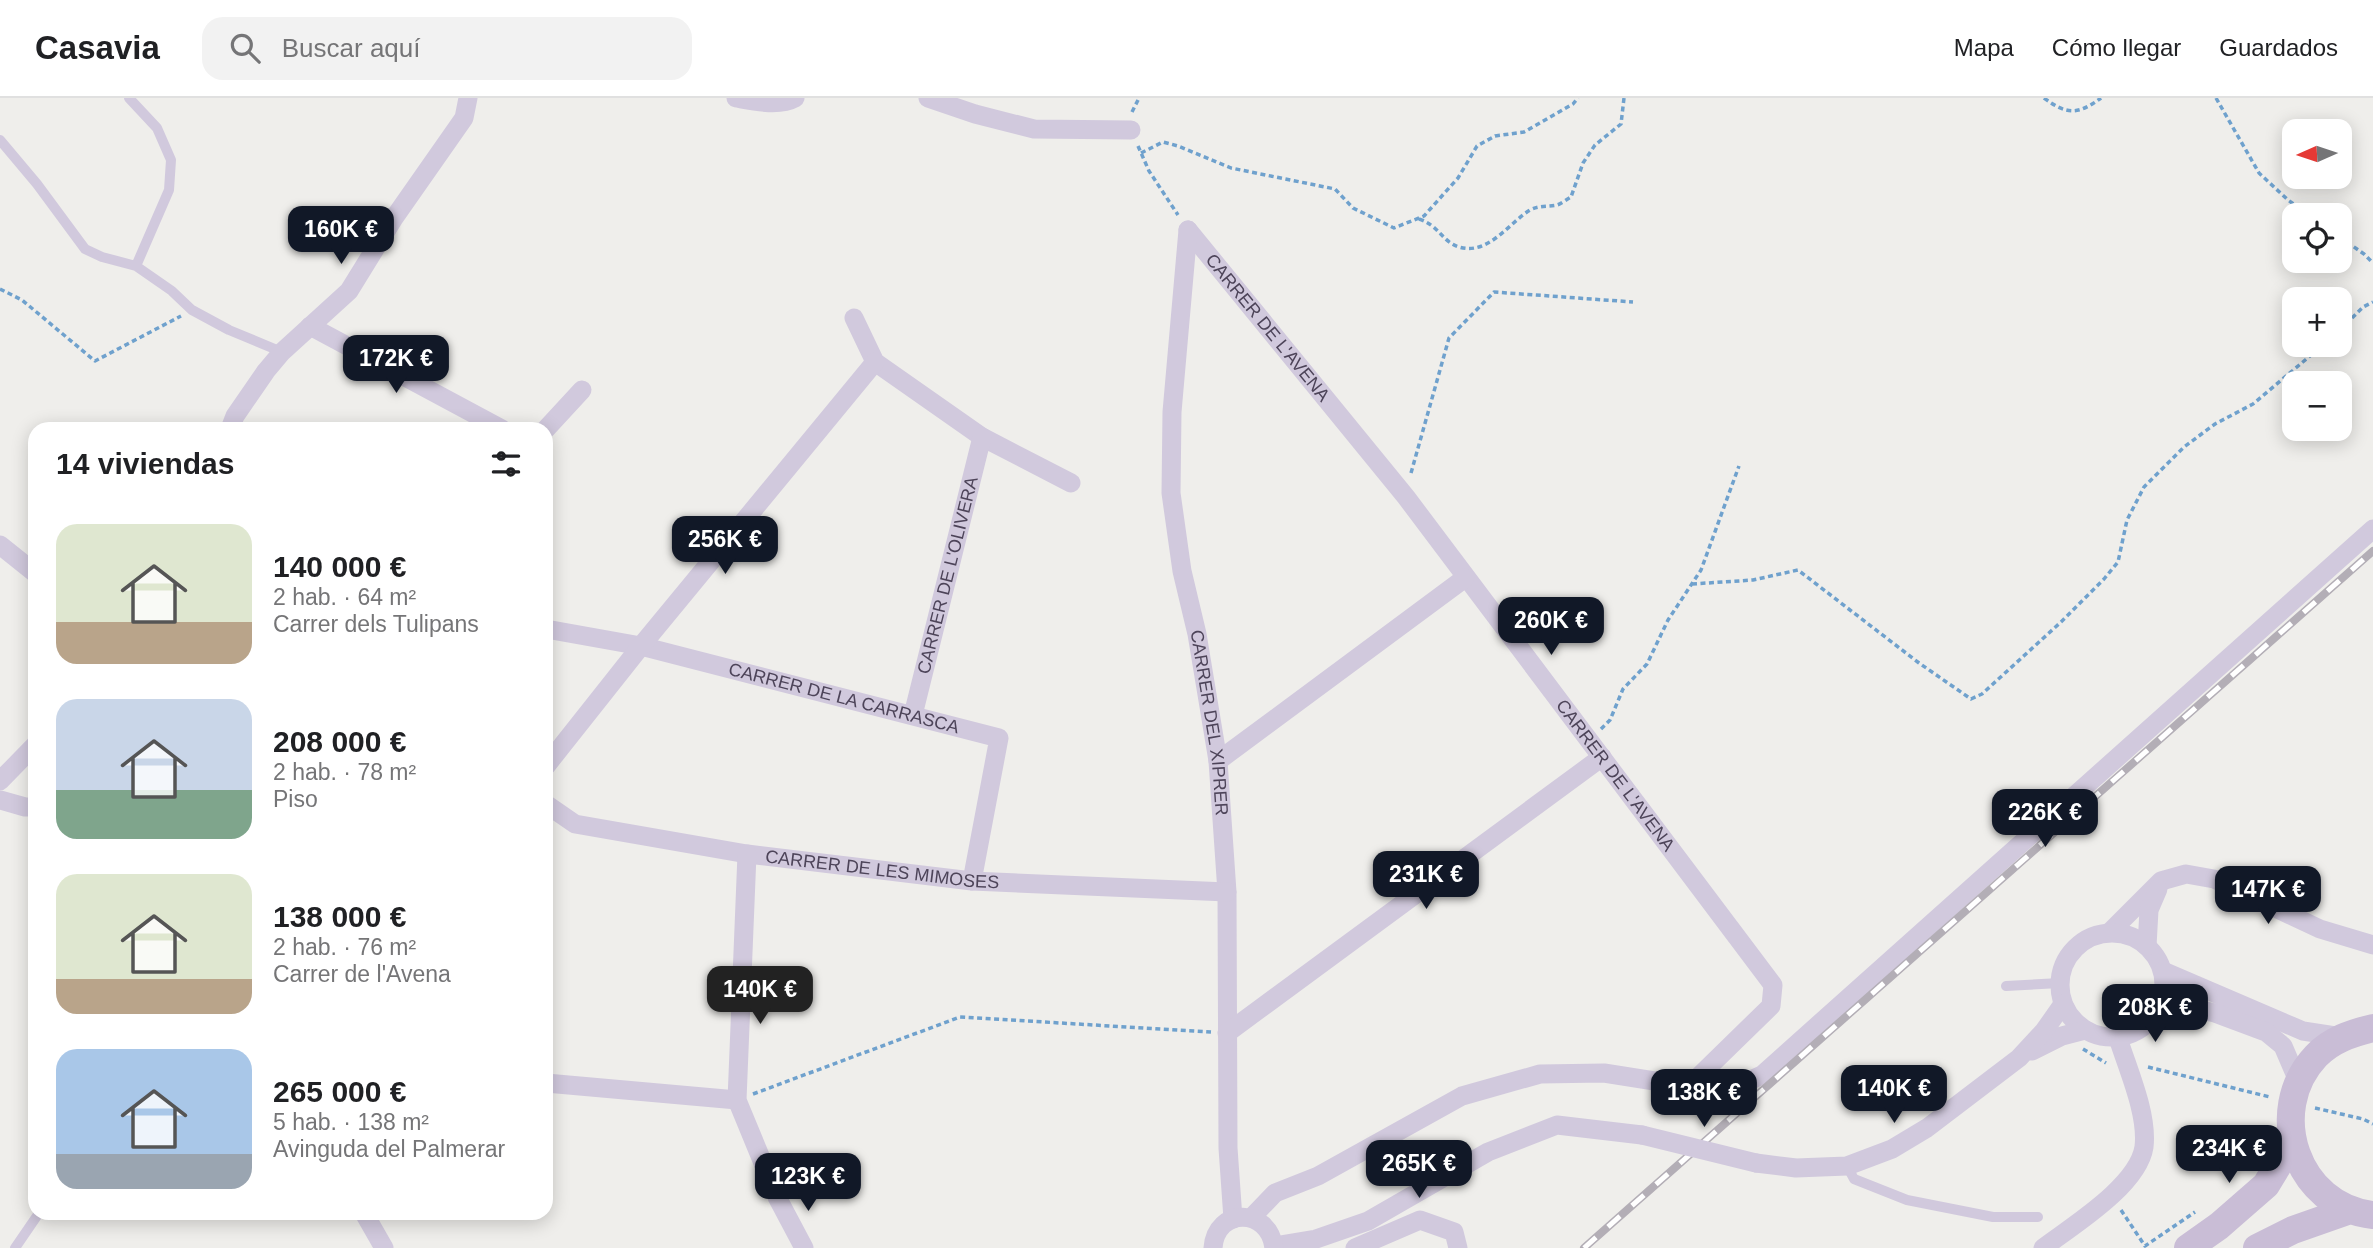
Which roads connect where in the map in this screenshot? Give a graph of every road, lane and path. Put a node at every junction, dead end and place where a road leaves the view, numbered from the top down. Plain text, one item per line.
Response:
1 (129, 98) edge
2 (468, 98) edge
3 (736, 98) edge
4 (795, 98) edge
5 (928, 98) edge
6 (1139, 98) edge
7 (1578, 98) edge
8 (1625, 98) edge
9 (2044, 98) edge
10 (2101, 98) edge
11 (2216, 98) edge
12 (1131, 130) junction
13 (0, 140) edge
14 (1141, 153) junction
15 (2292, 203) edge
16 (1417, 219) junction
17 (1188, 230) junction
18 (2352, 246) edge
19 (2373, 263) edge
20 (136, 266) junction
21 (0, 289) edge
22 (1633, 302) dead end
23 (2373, 302) edge
24 (192, 310) junction
25 (854, 318) dead end
26 (2352, 318) edge
27 (310, 326) junction
28 (282, 352) junction
29 (2309, 357) edge
30 (874, 362) junction
31 (582, 390) dead end
32 (233, 422) edge
33 (489, 422) edge
34 (552, 422) edge
35 (982, 437) junction
36 (1739, 466) dead end
37 (1070, 483) dead end
38 (1406, 497) junction
39 (2373, 529) edge
40 (0, 545) edge
41 (28, 567) edge
42 (1465, 578) junction
43 (1692, 584) junction
44 (553, 630) edge
45 (641, 646) junction
46 (913, 715) junction
47 (1589, 740) junction
48 (28, 752) edge
49 (553, 757) edge
50 (1602, 757) junction
51 (1218, 761) junction
52 (0, 781) edge
53 (0, 800) edge
54 (28, 807) edge
55 (553, 809) edge
56 (747, 855) junction
57 (972, 881) junction
58 (2161, 881) junction
59 (1227, 892) junction
60 (2110, 932) junction
61 (2373, 945) edge
62 (2147, 946) junction
63 (2163, 971) junction
64 (2060, 984) junction
65 (2006, 986) dead end
66 (2063, 1004) junction
67 (2156, 1015) junction
68 (2373, 1028) edge
69 (2085, 1030) junction
70 (1227, 1033) junction
71 (2342, 1037) junction
72 (2118, 1038) junction
73 (2019, 1058) junction
74 (2142, 1066) dead end
75 (553, 1084) edge
76 (1689, 1086) junction
77 (2304, 1093) junction
78 (2276, 1098) dead end
79 (737, 1100) junction
80 (2373, 1124) edge
81 (2292, 1142) junction
82 (1847, 1166) junction
83 (2119, 1209) dead end
84 (2195, 1212) dead end
85 (2361, 1212) edge
86 (2038, 1217) dead end
87 (1242, 1218) junction
88 (34, 1220) edge
89 (368, 1220) edge
90 (1274, 1247) edge
91 (15, 1248) edge
92 (384, 1248) edge
93 (804, 1248) edge
94 (1213, 1248) edge
95 (1354, 1248) edge
96 (1458, 1248) edge
97 (2043, 1248) edge
98 (2188, 1248) edge
99 (2257, 1248) edge

1 - 20 lane
2 - 27 street
3 - 4 street
5 - 12 street
6 - 12 path
7 - 16 path
8 - 16 path
9 - 10 path
11 - 15 path
12 - 14 path
13 - 20 lane
14 - 16 path
14 - 17 path
17 - 38 street, CARRER DE L'AVENA
17 - 51 street, CARRER DEL XIPRER
18 - 19 path
20 - 24 lane
21 - 24 path
22 - 38 path
23 - 26 path
24 - 28 lane
25 - 30 street
27 - 28 street
27 - 33 street
28 - 32 street
29 - 43 path
30 - 35 street
30 - 45 street
31 - 34 street
35 - 37 street
35 - 46 street, CARRER DE L'OLIVERA
36 - 43 path
38 - 42 street, CARRER DE L'AVENA
39 - 76 street
40 - 41 street
42 - 47 street, CARRER DE L'AVENA
42 - 51 street
43 - 47 path
44 - 45 street, CARRER DE LA CARRASCA
45 - 46 street, CARRER DE LA CARRASCA
45 - 49 street
46 - 57 street, CARRER DE LA CARRASCA
47 - 50 street, CARRER DE L'AVENA
48 - 52 street
50 - 70 street
50 - 76 street, CARRER DE L'AVENA
51 - 59 street, CARRER DEL XIPRER
53 - 54 street
55 - 56 street, CARRER DE LES MIMOSES
56 - 57 street, CARRER DE LES MIMOSES
56 - 79 street
57 - 59 street, CARRER DE LES MIMOSES
58 - 60 street
58 - 61 street
58 - 62 street
59 - 70 street, CARRER DEL XIPRER
60 - 62 street
60 - 64 street
62 - 63 street
63 - 67 street
63 - 71 street
64 - 65 lane
64 - 66 street
66 - 69 street
66 - 73 street
67 - 72 street
67 - 77 street
68 - 71 main road
69 - 72 street
69 - 73 street
70 - 79 path
70 - 87 street, CARRER DEL XIPRER
71 - 77 main road
72 - 97 street
73 - 82 street
74 - 78 path
75 - 79 street
76 - 87 street
77 - 80 path
77 - 81 main road
79 - 93 street
81 - 85 main road
81 - 98 main road
82 - 86 lane
82 - 90 street, bridge
83 - 84 path
85 - 99 main road
87 - 90 street
87 - 94 street
88 - 91 lane
89 - 92 street
95 - 96 street

